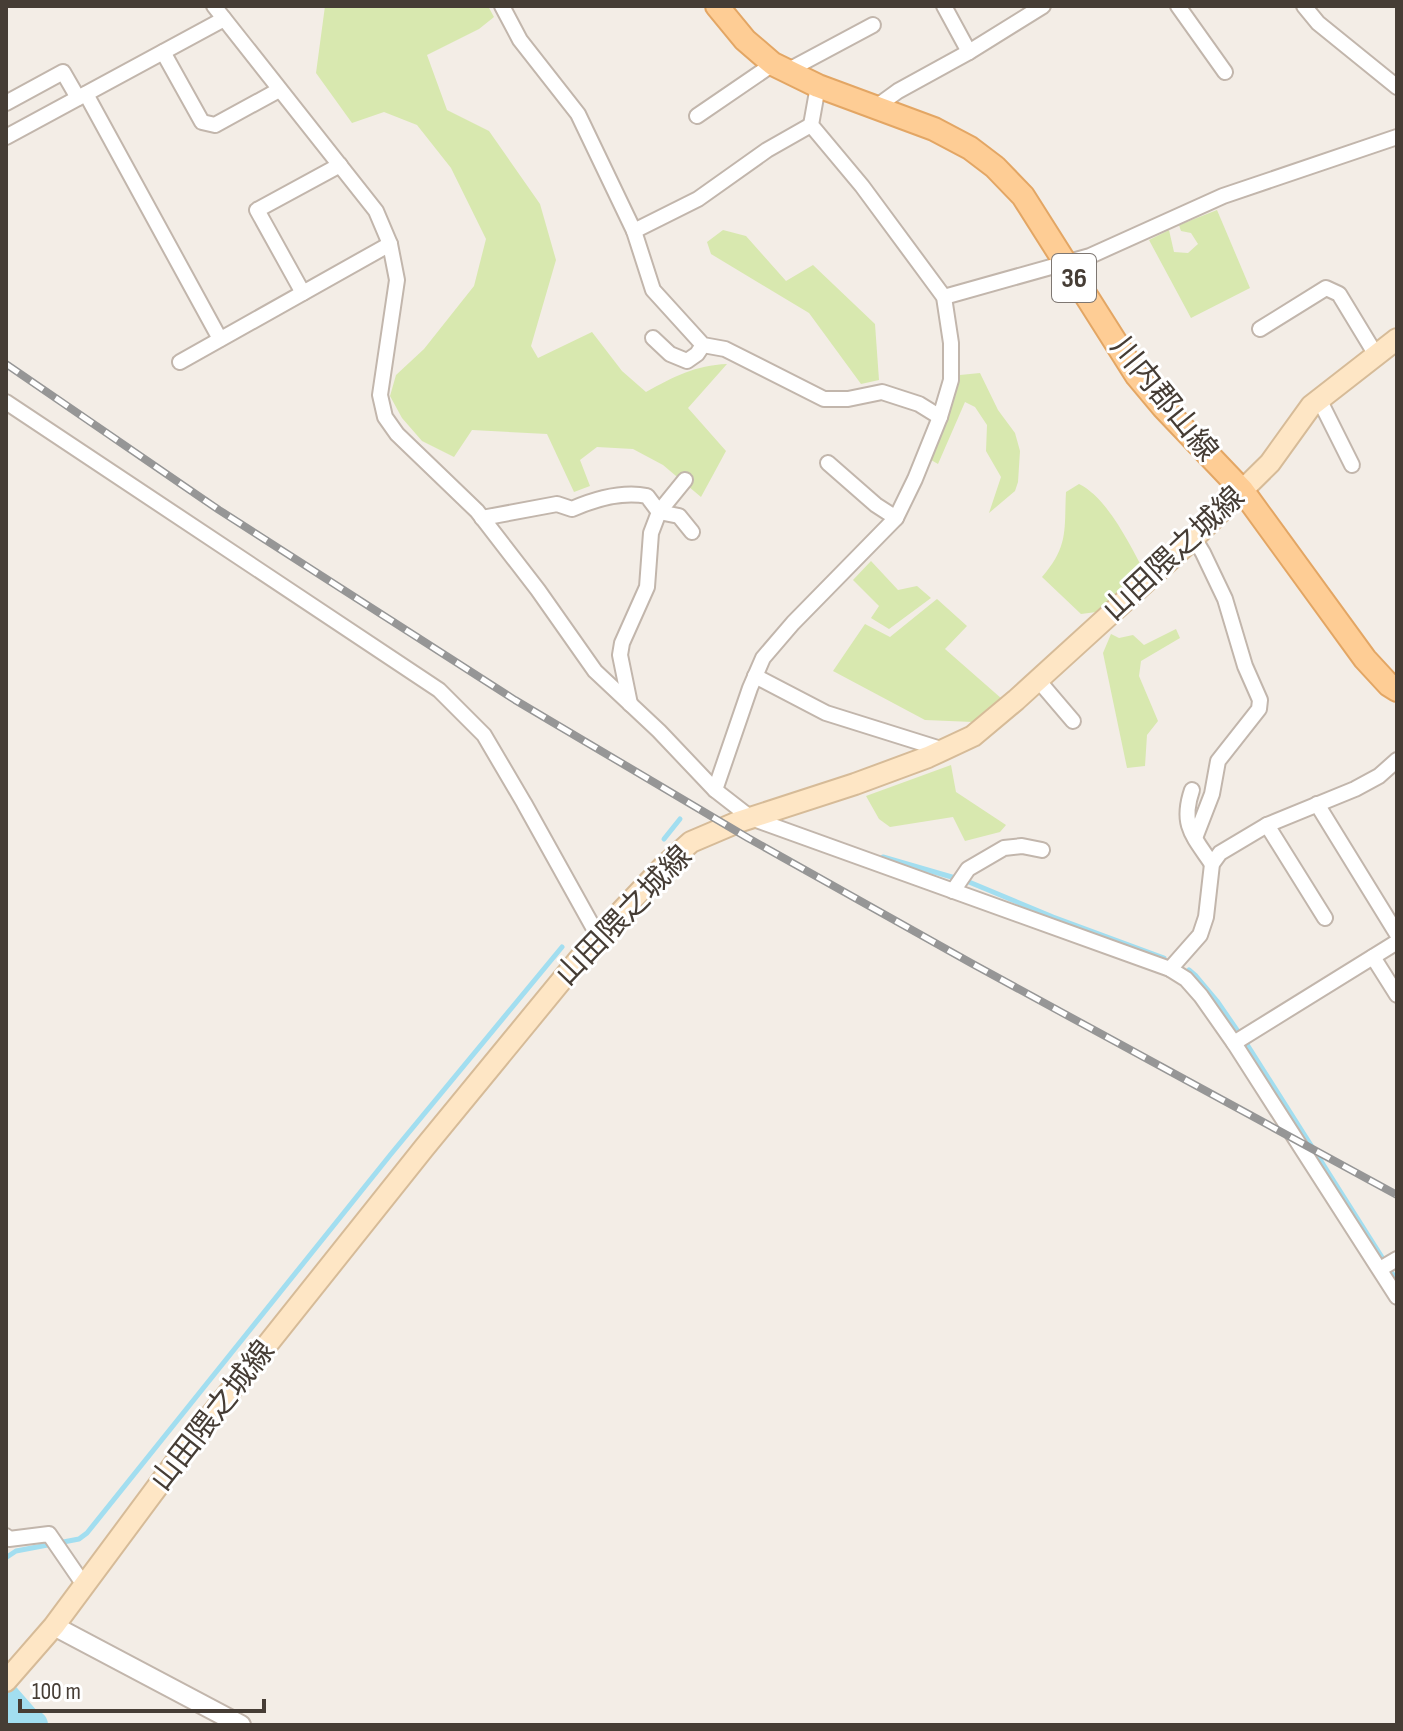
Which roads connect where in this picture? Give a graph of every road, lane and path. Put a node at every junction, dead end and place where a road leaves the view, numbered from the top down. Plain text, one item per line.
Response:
1 (214, 6) edge
2 (502, 6) edge
3 (717, 6) edge
4 (944, 6) edge
5 (1043, 6) edge
6 (1178, 6) edge
7 (1304, 6) edge
8 (224, 19) junction
9 (873, 25) dead end
10 (163, 52) junction
11 (969, 52) junction
12 (780, 68) junction
13 (1225, 72) dead end
14 (818, 86) junction
15 (1397, 87) edge
16 (279, 90) junction
17 (82, 96) junction
18 (6, 103) edge
19 (876, 107) junction
20 (697, 116) dead end
21 (811, 125) junction
22 (6, 137) edge
23 (1397, 137) edge
24 (340, 165) junction
25 (634, 231) junction
26 (390, 244) junction
27 (1064, 263) junction
28 (303, 293) junction
29 (944, 297) junction
30 (1260, 329) dead end
31 (653, 338) dead end
32 (220, 339) junction
33 (1397, 339) edge
34 (703, 345) junction
35 (1376, 355) junction
36 (180, 362) dead end
37 (1319, 399) junction
38 (6, 402) edge
39 (940, 417) junction
40 (828, 463) dead end
41 (1352, 465) dead end
42 (685, 480) dead end
43 (1242, 490) junction
44 (659, 512) junction
45 (482, 518) junction
46 (896, 518) junction
47 (692, 532) dead end
48 (1194, 538) junction
49 (755, 676) junction
50 (1038, 680) junction
51 (1397, 690) edge
52 (630, 704) junction
53 (1073, 721) dead end
54 (944, 750) junction
55 (1397, 761) edge
56 (715, 790) junction
57 (1192, 790) dead end
58 (1317, 804) junction
59 (751, 818) junction
60 (1267, 825) junction
61 (1195, 838) junction
62 (1042, 850) dead end
63 (1212, 864) junction
64 (959, 883) junction
65 (1325, 918) dead end
66 (1397, 934) edge
67 (598, 936) junction
68 (1397, 942) edge
69 (1373, 957) junction
70 (1170, 969) junction
71 (1397, 995) edge
72 (1239, 1040) junction
73 (1387, 1264) edge
74 (1397, 1297) edge
75 (6, 1536) edge
76 (84, 1585) junction
77 (47, 1633) junction
78 (6, 1681) edge
79 (241, 1725) edge

1 - 8 street
2 - 25 street
3 - 12 main road, 川内郡山線 / 36
4 - 11 street
5 - 11 street
6 - 13 street
7 - 15 street
8 - 10 street
8 - 16 street
9 - 12 street
10 - 16 street
10 - 17 street
11 - 19 street
12 - 14 main road, 川内郡山線 / 36
12 - 20 street
14 - 19 main road, 川内郡山線 / 36
14 - 21 street
16 - 24 street
17 - 18 street
17 - 22 street
17 - 32 street
19 - 27 main road, 川内郡山線 / 36
21 - 25 street
21 - 29 street
23 - 27 street
24 - 26 street
24 - 28 street
25 - 34 street
26 - 28 street
26 - 45 street
27 - 29 street
27 - 43 main road, 川内郡山線 / 36
28 - 32 street
29 - 39 street
30 - 35 street
31 - 34 street
32 - 36 street
33 - 35 main road, 山田隈之城線
34 - 39 street
35 - 37 main road, 山田隈之城線
37 - 41 street
37 - 43 main road, 山田隈之城線
38 - 67 street
39 - 46 street
40 - 46 street
42 - 44 street
43 - 48 main road, 山田隈之城線
43 - 51 main road, 川内郡山線 / 36
44 - 45 street
44 - 47 street
44 - 52 street
45 - 52 street
46 - 49 street
48 - 50 main road, 山田隈之城線
48 - 61 street
49 - 54 street
49 - 56 street
50 - 53 street
50 - 54 main road, 山田隈之城線
52 - 56 street
54 - 59 main road, 山田隈之城線
55 - 58 street
56 - 59 street
57 - 61 street
58 - 60 street
58 - 66 street
59 - 64 street
59 - 67 main road, 山田隈之城線
60 - 63 street
60 - 65 street
61 - 63 street
62 - 64 street
63 - 70 street
64 - 70 street
67 - 76 main road, 山田隈之城線
68 - 69 street
69 - 71 street
69 - 72 street
70 - 72 street
72 - 73 street
73 - 74 street
75 - 76 street
76 - 77 main road, 山田隈之城線
77 - 78 main road, 山田隈之城線
77 - 79 street

